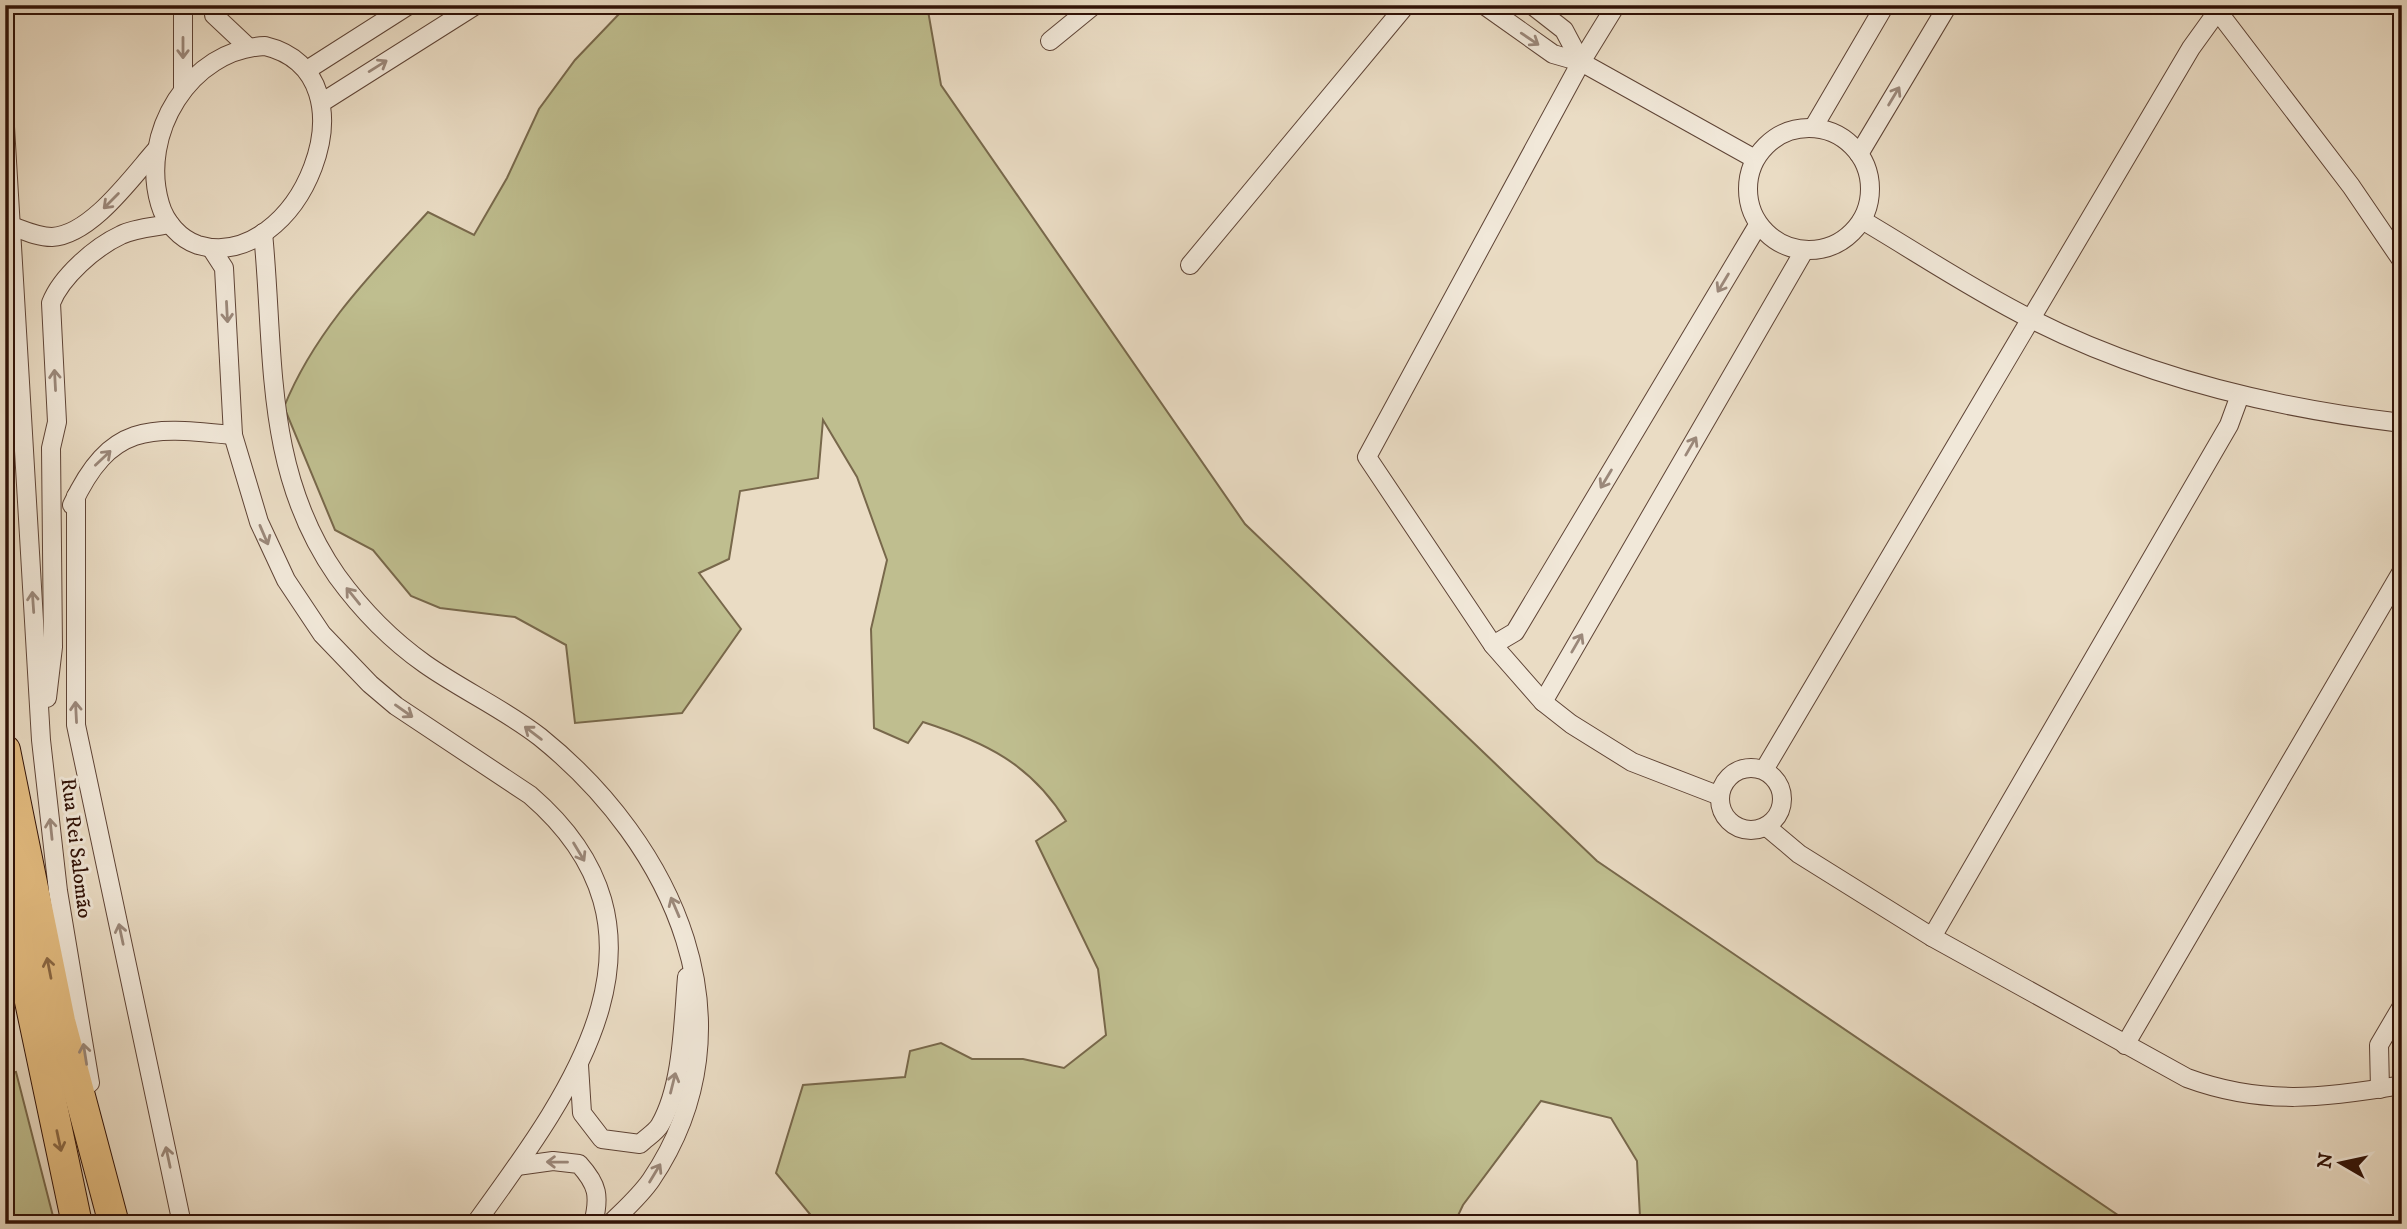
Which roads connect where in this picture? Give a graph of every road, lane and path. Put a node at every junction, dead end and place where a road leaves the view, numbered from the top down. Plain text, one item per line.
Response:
1 (183, 5) edge
2 (214, 5) edge
3 (409, 5) edge
4 (476, 5) edge
5 (1094, 5) edge
6 (1406, 5) edge
7 (1484, 5) edge
8 (1532, 5) edge
9 (1616, 5) edge
10 (1885, 5) edge
11 (1948, 5) edge
12 (2217, 8) edge
13 (1050, 41) dead end
14 (248, 47) junction
15 (1581, 62) junction
16 (307, 70) junction
17 (183, 90) junction
18 (321, 103) junction
19 (5, 127) edge
20 (1813, 128) junction
21 (156, 150) junction
22 (1859, 154) junction
23 (1755, 159) junction
24 (1862, 220) junction
25 (170, 224) junction
26 (9, 225) junction
27 (1758, 225) junction
28 (263, 233) junction
29 (211, 248) junction
30 (1804, 251) junction
31 (2402, 261) edge
32 (1190, 265) dead end
33 (2030, 319) junction
34 (2240, 395) junction
35 (2402, 423) edge
36 (233, 435) junction
37 (76, 496) junction
38 (54, 536) junction
39 (2402, 571) edge
40 (1493, 645) junction
41 (1543, 702) junction
42 (41, 740) junction
43 (5, 750) edge
44 (1764, 770) junction
45 (1720, 796) junction
46 (1767, 827) junction
47 (5, 883) edge
48 (1932, 937) junction
49 (690, 951) junction
50 (2402, 1006) edge
51 (2125, 1045) junction
52 (579, 1065) junction
53 (2402, 1085) edge
54 (2379, 1089) junction
55 (517, 1166) junction
56 (107, 1194) junction
57 (76, 1224) edge
58 (114, 1224) edge
59 (182, 1224) edge
60 (475, 1224) edge
61 (593, 1224) edge
62 (610, 1224) edge

1 -> 17 street
2 - 14 street
3 - 16 street
18 -> 4 street
5 - 13 street
6 - 32 street
7 -> 15 street
8 - 15 street
9 - 15 street
10 - 20 street
22 -> 11 street
12 - 31 street
12 - 33 street
14 - 16 street
14 - 17 street
15 - 23 street
15 - 40 street
16 - 18 street
17 - 21 street
18 - 28 street
19 - 26 street, Rua Rei Salomão
20 - 22 street
20 - 23 street
21 - 25 street
21 -> 26 street
22 - 24 street
23 - 27 street
24 - 30 street
24 - 33 street
25 - 29 street
38 -> 25 street
42 -> 26 street, Rua Rei Salomão
27 - 30 street
27 -> 40 street
28 - 29 street
49 -> 28 street
29 -> 36 street
41 -> 30 street
33 - 34 street
33 - 44 street
34 - 35 street
34 - 48 street
37 -> 36 street
36 -> 52 street
37 - 38 street
59 -> 37 street
38 - 42 street
39 - 51 street
40 - 41 street
41 - 45 street
56 -> 42 street, Rua Rei Salomão
56 -> 43 main road
44 - 45 street
44 - 46 street
45 - 46 street
46 - 48 street
47 -> 57 main road
48 - 51 street
52 -> 49 street
62 -> 49 street
50 - 54 street
51 - 54 street
52 - 55 street
53 - 54 street
55 - 60 street
61 -> 55 street
56 - 58 main road

